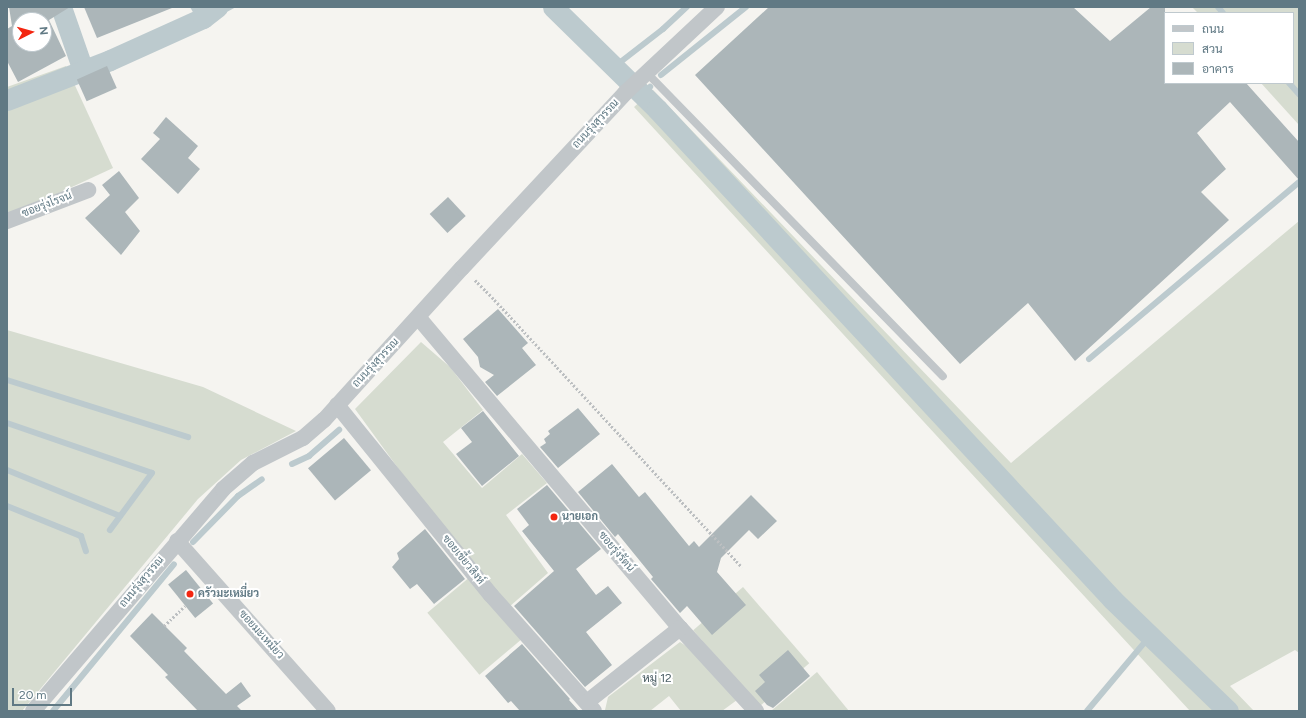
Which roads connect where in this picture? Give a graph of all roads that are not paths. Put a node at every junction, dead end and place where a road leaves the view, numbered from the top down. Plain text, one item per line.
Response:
1 (717, 7) edge
2 (646, 72) junction
3 (88, 190) dead end
4 (7, 221) edge
5 (418, 317) junction
6 (943, 376) dead end
7 (337, 405) junction
8 (177, 541) junction
9 (680, 628) junction
10 (590, 707) edge
11 (33, 711) edge
12 (328, 711) edge
13 (756, 711) edge

1 - 2 street, ถนนรุ่งสุวรรณ
2 - 5 street, ถนนรุ่งสุวรรณ
2 - 6 lane
3 - 4 street, ซอยรุ่งโรจน์
5 - 7 street, ถนนรุ่งสุวรรณ
5 - 9 street, ซอยรุ่งรัตน์
7 - 8 street, ถนนรุ่งสุวรรณ
7 - 10 street, ซอยเขี้ยวสิงห์
8 - 11 street, ถนนรุ่งสุวรรณ
8 - 12 street, ซอยมะเหมี่ยว
9 - 10 street
9 - 13 street, ซอยรุ่งรัตน์

